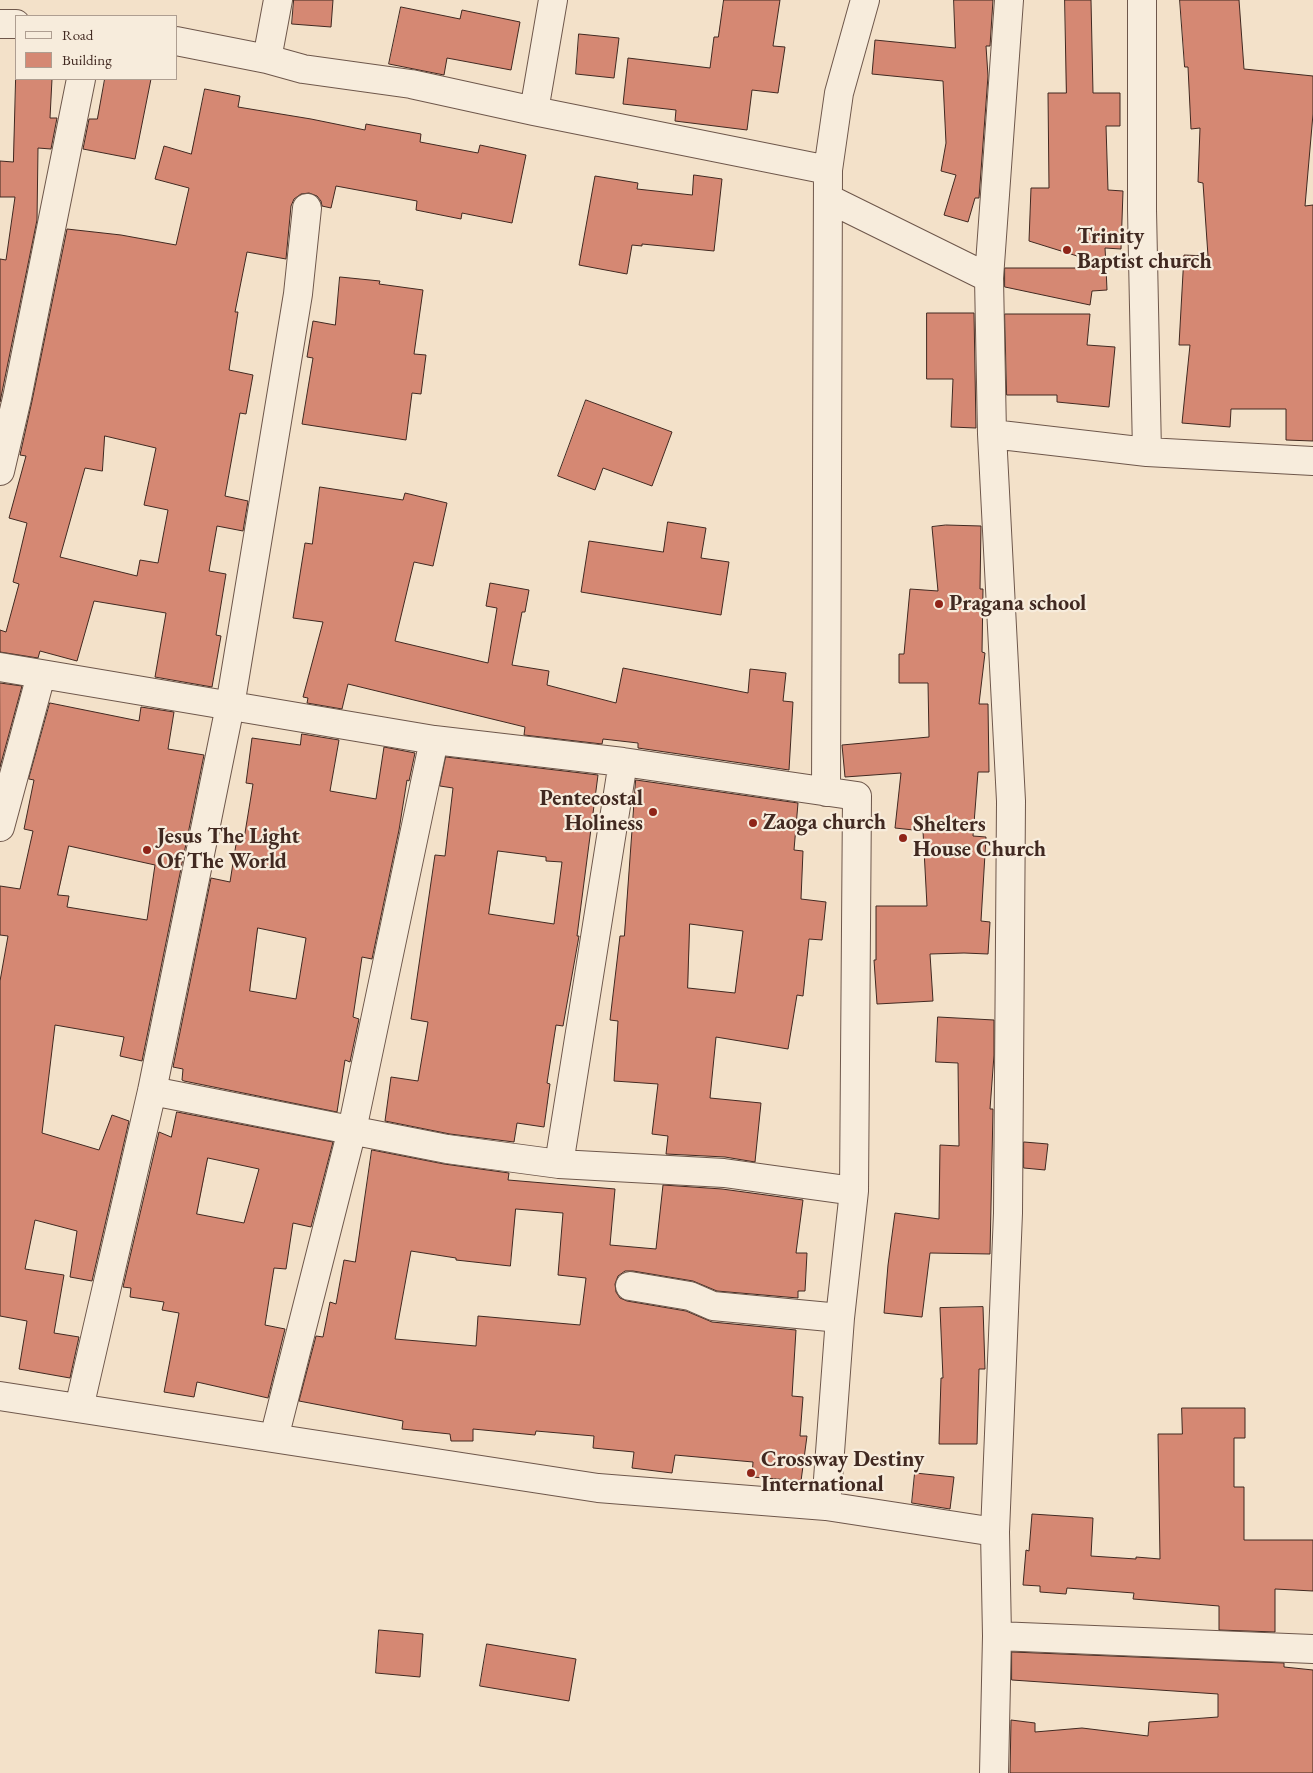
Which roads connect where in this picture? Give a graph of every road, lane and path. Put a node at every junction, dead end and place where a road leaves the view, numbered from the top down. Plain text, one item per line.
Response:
1 (278, 0) edge
2 (553, 0) edge
3 (865, 0) edge
4 (1009, 0) edge
5 (1142, 0) edge
6 (0, 24) edge
7 (15, 24) edge
8 (178, 41) edge
9 (267, 59) junction
10 (81, 80) edge
11 (534, 111) junction
12 (828, 170) junction
13 (829, 199) junction
14 (307, 208) dead end
15 (989, 278) junction
16 (992, 434) junction
17 (1147, 452) junction
18 (1313, 461) edge
19 (0, 471) edge
20 (0, 667) edge
21 (41, 675) junction
22 (230, 706) junction
23 (434, 740) junction
24 (622, 762) junction
25 (826, 792) junction
26 (0, 827) edge
27 (152, 1091) junction
28 (352, 1130) junction
29 (559, 1164) junction
30 (854, 1191) junction
31 (630, 1286) dead end
32 (840, 1318) junction
33 (0, 1396) edge
34 (79, 1408) junction
35 (274, 1438) junction
36 (826, 1506) junction
37 (994, 1532) junction
38 (997, 1636) junction
39 (1313, 1649) edge
40 (994, 1773) edge

1 - 9 street
2 - 11 street
3 - 12 street
4 - 15 street
5 - 17 street
6 - 7 street
8 - 9 street
9 - 11 street
10 - 19 street
11 - 12 street
12 - 13 street
13 - 15 street
13 - 25 street
14 - 22 street
15 - 16 street
16 - 17 street
16 - 37 street
17 - 18 street
20 - 21 street
21 - 22 street
21 - 26 street
22 - 23 street
22 - 27 street
23 - 24 street
23 - 28 street
24 - 25 street
24 - 29 street
25 - 30 street
27 - 28 street
27 - 34 street
28 - 29 street
28 - 35 street
29 - 30 street
30 - 32 street
31 - 32 street
32 - 36 street
33 - 34 street
34 - 35 street
35 - 36 street
36 - 37 street
37 - 38 street
38 - 39 street
38 - 40 street

